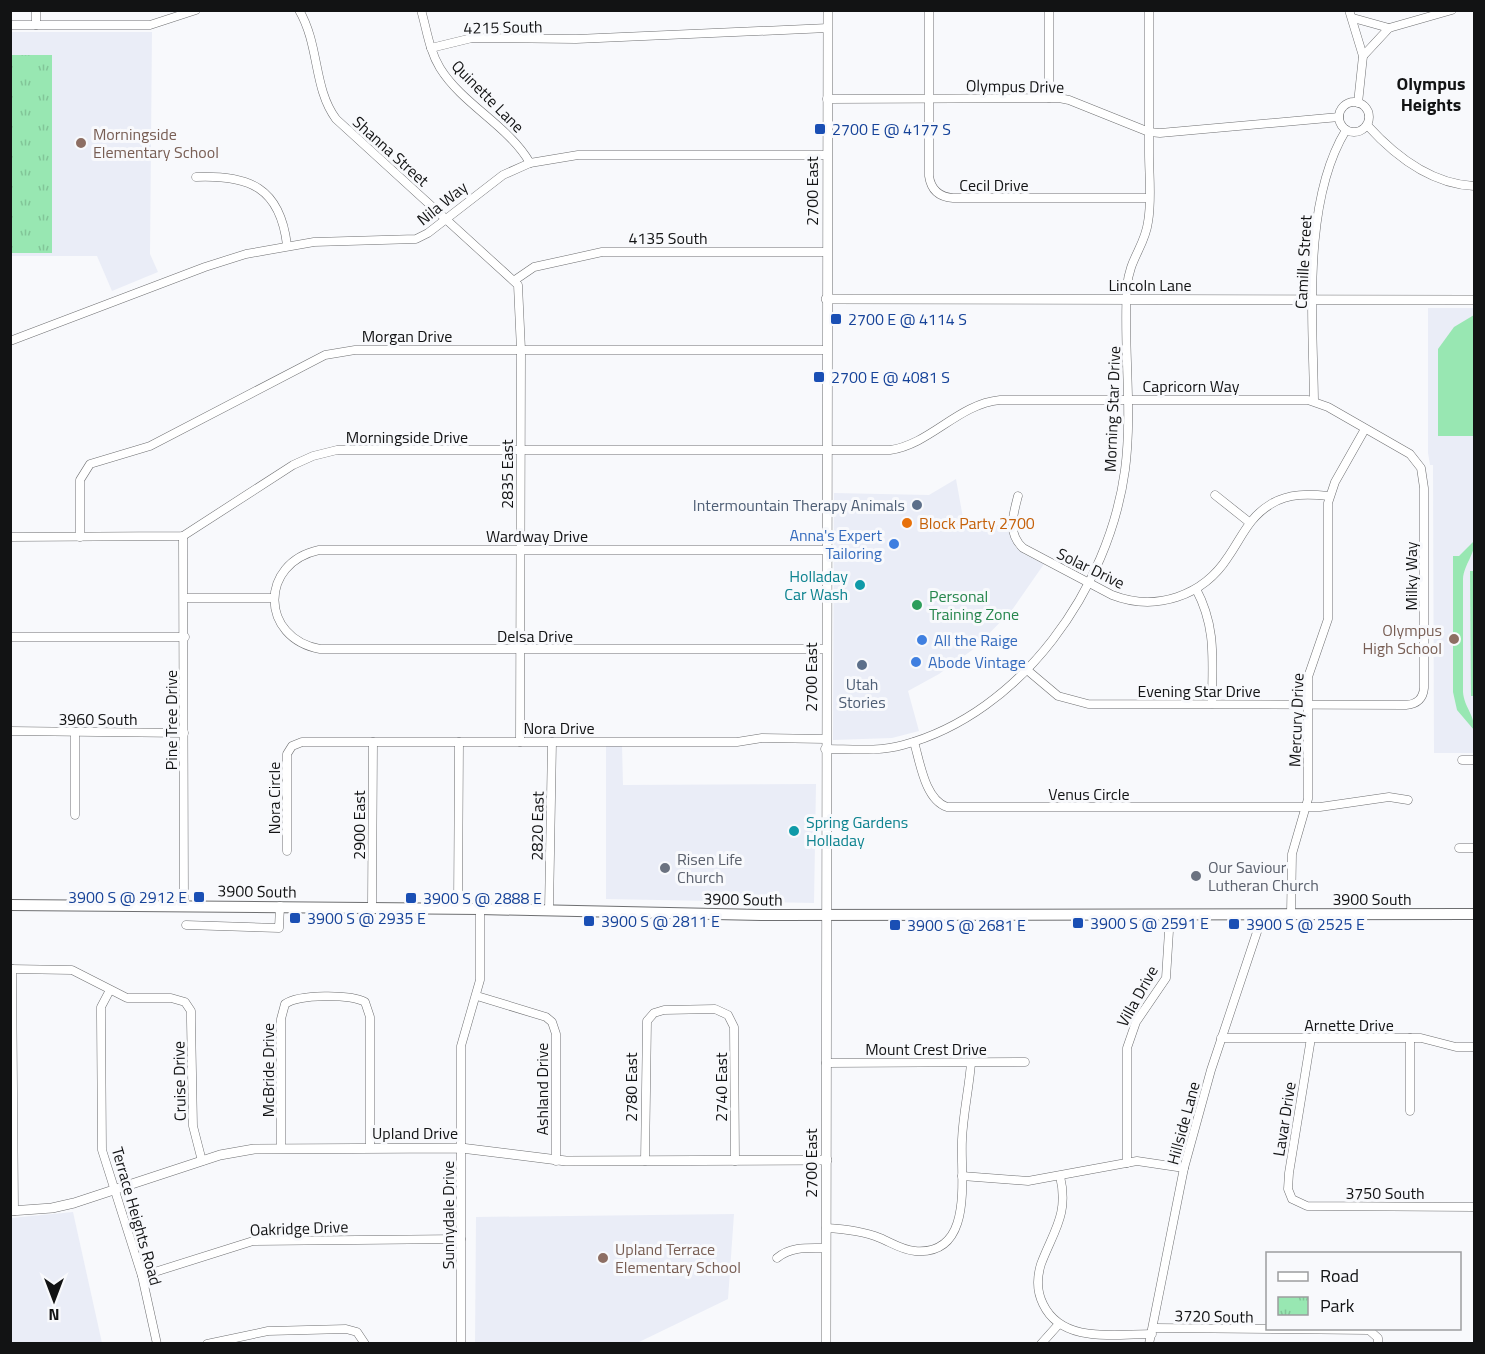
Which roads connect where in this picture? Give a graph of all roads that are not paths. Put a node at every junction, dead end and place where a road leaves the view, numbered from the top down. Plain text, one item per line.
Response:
1 (36, 10) edge
2 (196, 10) edge
3 (299, 10) edge
4 (422, 10) edge
5 (828, 10) edge
6 (929, 10) edge
7 (1049, 10) edge
8 (1149, 10) edge
9 (1452, 10) edge
10 (1351, 14) edge
11 (10, 25) edge
12 (36, 25) junction
13 (828, 28) junction
14 (1389, 28) junction
15 (431, 48) junction
16 (1363, 56) junction
17 (1049, 98) junction
18 (827, 99) junction
19 (929, 99) junction
20 (1358, 103) junction
21 (1339, 117) junction
22 (1367, 125) junction
23 (1346, 130) junction
24 (1149, 132) junction
25 (827, 155) junction
26 (530, 163) junction
27 (196, 177) dead end
28 (1474, 186) edge
29 (1149, 198) junction
30 (446, 217) junction
31 (286, 245) junction
32 (827, 252) junction
33 (515, 280) junction
34 (826, 299) junction
35 (1128, 300) junction
36 (1313, 300) junction
37 (1474, 300) edge
38 (10, 341) edge
39 (521, 350) junction
40 (827, 351) junction
41 (1128, 400) junction
42 (1314, 401) junction
43 (1365, 429) junction
44 (521, 450) junction
45 (826, 450) junction
46 (1410, 454) joint
47 (1215, 495) dead end
48 (1018, 496) dead end
49 (1329, 496) junction
50 (1249, 522) junction
51 (183, 536) junction
52 (10, 537) edge
53 (80, 537) junction
54 (520, 549) junction
55 (826, 550) junction
56 (1090, 583) junction
57 (1196, 589) junction
58 (184, 598) junction
59 (274, 598) junction
60 (10, 637) edge
61 (184, 637) junction
62 (519, 649) junction
63 (826, 649) junction
64 (1026, 669) junction
65 (1419, 700) joint
66 (1212, 704) junction
67 (1308, 705) junction
68 (10, 731) edge
69 (75, 732) junction
70 (184, 733) junction
71 (826, 739) junction
72 (373, 742) junction
73 (459, 742) junction
74 (520, 742) junction
75 (552, 742) junction
76 (914, 742) junction
77 (292, 746) joint
78 (825, 749) junction
79 (1462, 760) dead end
80 (1474, 760) edge
81 (1408, 800) dead end
82 (1307, 807) junction
83 (75, 815) dead end
84 (1459, 848) dead end
85 (1474, 848) edge
86 (287, 852) dead end
87 (10, 905) edge
88 (184, 905) junction
89 (280, 906) junction
90 (372, 908) junction
91 (458, 908) junction
92 (480, 909) junction
93 (549, 910) junction
94 (826, 914) junction
95 (1263, 914) junction
96 (1290, 914) junction
97 (1474, 914) edge
98 (1170, 915) junction
99 (186, 925) dead end
100 (11, 969) edge
101 (110, 990) junction
102 (477, 996) junction
103 (652, 1015) joint
104 (1221, 1038) junction
105 (1311, 1038) junction
106 (1410, 1038) junction
107 (1474, 1047) edge
108 (1025, 1062) dead end
109 (826, 1063) junction
110 (971, 1063) junction
111 (1410, 1111) dead end
112 (281, 1148) junction
113 (370, 1148) junction
114 (461, 1148) junction
115 (827, 1160) junction
116 (202, 1161) junction
117 (556, 1161) junction
118 (645, 1161) junction
119 (735, 1161) junction
120 (1126, 1163) junction
121 (1184, 1168) junction
122 (962, 1176) junction
123 (1060, 1176) junction
124 (114, 1190) junction
125 (1296, 1202) joint
126 (1474, 1206) edge
127 (12, 1211) edge
128 (826, 1228) junction
129 (461, 1239) junction
130 (826, 1248) junction
131 (777, 1258) dead end
132 (142, 1276) junction
133 (1058, 1325) junction
134 (1153, 1331) junction
135 (1378, 1341) edge
136 (157, 1344) edge
137 (207, 1344) edge
138 (365, 1344) edge
139 (461, 1344) edge
140 (826, 1344) edge
141 (1041, 1344) edge
142 (1149, 1344) edge

1 - 12 street
2 - 12 street
3 - 30 street, Shanna Street
4 - 15 street, Quinette Lane
5 - 13 street, 2700 East
6 - 19 street, Cecil Drive
7 - 17 street
8 - 24 street, Morning Star Drive
9 - 14 street
10 - 14 street
10 - 16 street
11 - 12 street
13 - 15 street, 4215 South
13 - 18 street, 2700 East
14 - 16 street
15 - 26 street, Quinette Lane
16 - 20 street
17 - 19 street, Olympus Drive
17 - 24 street, Olympus Drive
18 - 19 street, Olympus Drive
18 - 25 street, 2700 East
19 - 29 street, Cecil Drive
20 - 21 street
20 - 22 street
21 - 23 street
21 - 24 street, Olympus Drive
22 - 23 street
22 - 28 street
23 - 36 street, Camille Street
24 - 29 street, Morning Star Drive
25 - 26 street, Nila Way
25 - 32 street, 2700 East
26 - 30 street, Nila Way
27 - 31 street
29 - 35 street, Morning Star Drive
30 - 31 street, Nila Way
30 - 33 street, Shanna Street
31 - 38 street, Nila Way
32 - 33 street, 4135 South
32 - 34 street, 2700 East
33 - 39 street, 2835 East
34 - 35 street, Lincoln Lane
34 - 40 street, 2700 East
35 - 36 street, Lincoln Lane
35 - 41 street, Morning Star Drive
36 - 37 street, Lincoln Lane
36 - 42 street, Camille Street
39 - 40 street, Morgan Drive
39 - 44 street, 2835 East
39 - 53 street, Morgan Drive
40 - 45 street, 2700 East
41 - 42 street, Capricorn Way
41 - 45 street, Capricorn Way
41 - 56 street, Morning Star Drive
42 - 43 street, Capricorn Way
43 - 46 street, Capricorn Way
43 - 49 street, Mercury Drive
44 - 45 street, Morningside Drive
44 - 51 street, Morningside Drive
44 - 54 street, 2835 East
45 - 55 street, 2700 East
46 - 65 street, Milky Way
47 - 50 street
48 - 56 street, Solar Drive
49 - 50 street, Solar Drive
49 - 67 street, Mercury Drive
50 - 57 street, Solar Drive
51 - 53 street
51 - 58 street, Pine Tree Drive
52 - 53 street
54 - 55 street, Wardway Drive
54 - 59 street, Wardway Drive
54 - 62 street, 2835 East
55 - 63 street, 2700 East
56 - 57 street, Solar Drive
56 - 64 street, Morning Star Drive
57 - 66 street
58 - 59 street
58 - 61 street, Pine Tree Drive
59 - 62 street, Delsa Drive
60 - 61 street
61 - 70 street, Pine Tree Drive
62 - 63 street, Delsa Drive
62 - 74 street, 2835 East
63 - 71 street, 2700 East
64 - 66 street, Evening Star Drive
64 - 76 street, Morning Star Drive
65 - 67 street, Evening Star Drive
66 - 67 street, Evening Star Drive
67 - 82 street, Mercury Drive
68 - 69 street, 3960 South
69 - 70 street, 3960 South
69 - 83 street
70 - 88 street, Pine Tree Drive
71 - 75 street, Nora Drive
71 - 78 street, 2700 East
72 - 73 street, Nora Drive
72 - 77 street, Nora Drive
72 - 90 street, 2900 East
73 - 74 street, Nora Drive
73 - 91 street
74 - 75 street, Nora Drive
75 - 93 street, 2820 East
76 - 78 street, Morning Star Drive
76 - 82 street, Venus Circle
77 - 86 street, Nora Circle
78 - 94 street, 2700 East
79 - 80 street
81 - 82 street, Venus Circle
82 - 96 street, Mercury Drive
84 - 85 street
87 - 88 main road, 3900 South
88 - 89 main road, 3900 South
89 - 90 main road, 3900 South
89 - 99 street
90 - 91 main road, 3900 South
91 - 92 main road, 3900 South
92 - 93 main road, 3900 South
92 - 102 street, Sunnydale Drive
93 - 94 main road, 3900 South
94 - 98 main road, 3900 South
94 - 109 street, 2700 East
95 - 96 main road, 3900 South
95 - 98 main road, 3900 South
95 - 104 street, Hillside Lane
96 - 97 main road, 3900 South
98 - 120 street, Villa Drive
100 - 101 street
100 - 127 street
101 - 116 street, Cruise Drive
101 - 124 street, Terrace Heights Road
102 - 114 street, Sunnydale Drive
102 - 117 street, Ashland Drive
103 - 118 street, 2780 East
103 - 119 street, 2740 East
104 - 105 street, Arnette Drive
104 - 121 street, Hillside Lane
105 - 106 street, Arnette Drive
105 - 125 street, Lavar Drive
106 - 107 street, Arnette Drive
106 - 111 street
108 - 110 street, Mount Crest Drive
109 - 110 street, Mount Crest Drive
109 - 115 street, 2700 East
110 - 122 street
112 - 113 street, Upland Drive
112 - 113 street, McBride Drive
112 - 116 street, Upland Drive
113 - 114 street, Upland Drive
114 - 117 street, Upland Drive
114 - 129 street, Sunnydale Drive
115 - 119 street, Upland Drive
115 - 128 street, 2700 East
116 - 124 street, Upland Drive
117 - 118 street, Upland Drive
118 - 119 street, Upland Drive
120 - 121 street
120 - 123 street
121 - 134 street, Hillside Lane
122 - 123 street
122 - 128 street
123 - 133 street
124 - 127 street, Upland Drive
124 - 132 street, Terrace Heights Road
125 - 126 street, 3750 South
128 - 130 street, 2700 East
129 - 132 street, Oakridge Drive
129 - 139 street, Sunnydale Drive
130 - 131 street
130 - 140 street, 2700 East
132 - 136 street, Terrace Heights Road
133 - 134 street, 3720 South
133 - 141 street
134 - 135 street, 3720 South
134 - 142 street, Hillside Lane
137 - 138 street

